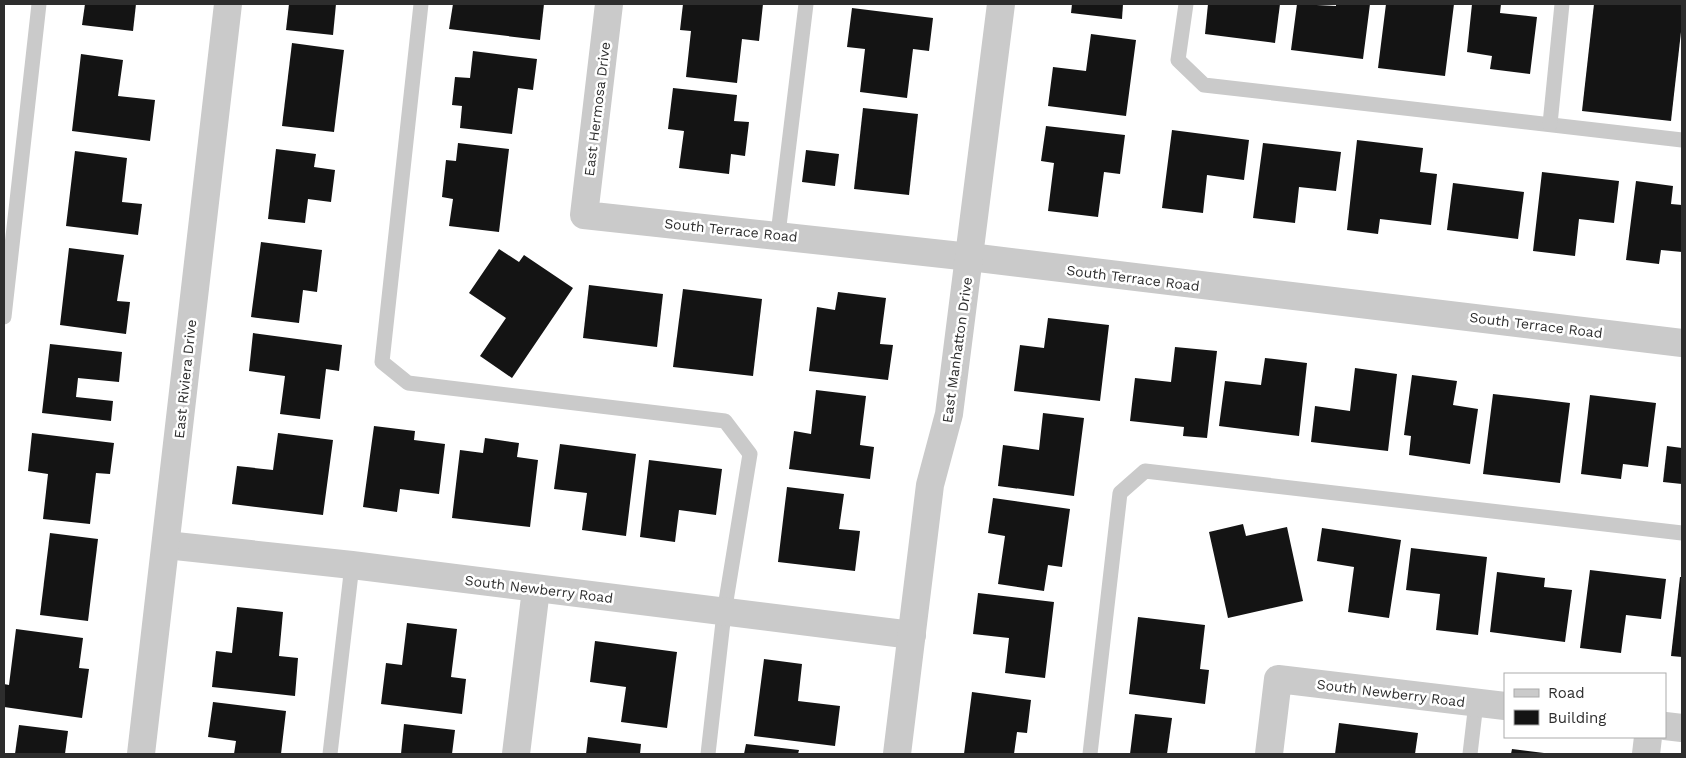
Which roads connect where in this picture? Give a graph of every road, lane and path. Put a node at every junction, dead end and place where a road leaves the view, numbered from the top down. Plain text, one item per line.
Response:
1 (39, 4) edge
2 (228, 4) edge
3 (421, 4) edge
4 (609, 4) edge
5 (806, 4) edge
6 (1001, 4) edge
7 (1186, 4) edge
8 (1562, 4) edge
9 (1550, 124) junction
10 (1682, 140) edge
11 (584, 214) joint
12 (778, 234) junction
13 (970, 257) junction
14 (4, 317) edge
15 (1682, 343) edge
16 (1682, 532) edge
17 (166, 545) junction
18 (352, 565) junction
19 (536, 589) junction
20 (724, 613) junction
21 (912, 635) junction
22 (1476, 703) junction
23 (1504, 706) edge
24 (1666, 726) edge
25 (1682, 728) edge
26 (1648, 738) edge
27 (141, 754) edge
28 (330, 754) edge
29 (516, 754) edge
30 (708, 754) edge
31 (898, 754) edge
32 (1090, 754) edge
33 (1269, 754) edge
34 (1470, 754) edge
35 (1646, 754) edge

1 - 14 lane
2 - 17 street, East Riviera Drive
3 - 20 lane
4 - 11 street, East Hermosa Drive
5 - 12 lane
6 - 13 street, East Manhatton Drive
7 - 9 lane
8 - 9 lane
9 - 10 lane
11 - 12 street, South Terrace Road
12 - 13 street, South Terrace Road
13 - 15 street, South Terrace Road
13 - 21 street, East Manhatton Drive
16 - 32 lane
17 - 18 street, South Newberry Road
17 - 27 street, East Riviera Drive
18 - 19 street, South Newberry Road
18 - 28 lane
19 - 20 street, South Newberry Road
19 - 29 street
20 - 21 street, South Newberry Road
20 - 30 lane
21 - 31 street, East Manhatton Drive
22 - 23 street, South Newberry Road
22 - 33 street, South Newberry Road
22 - 34 lane
24 - 25 street
26 - 35 street

